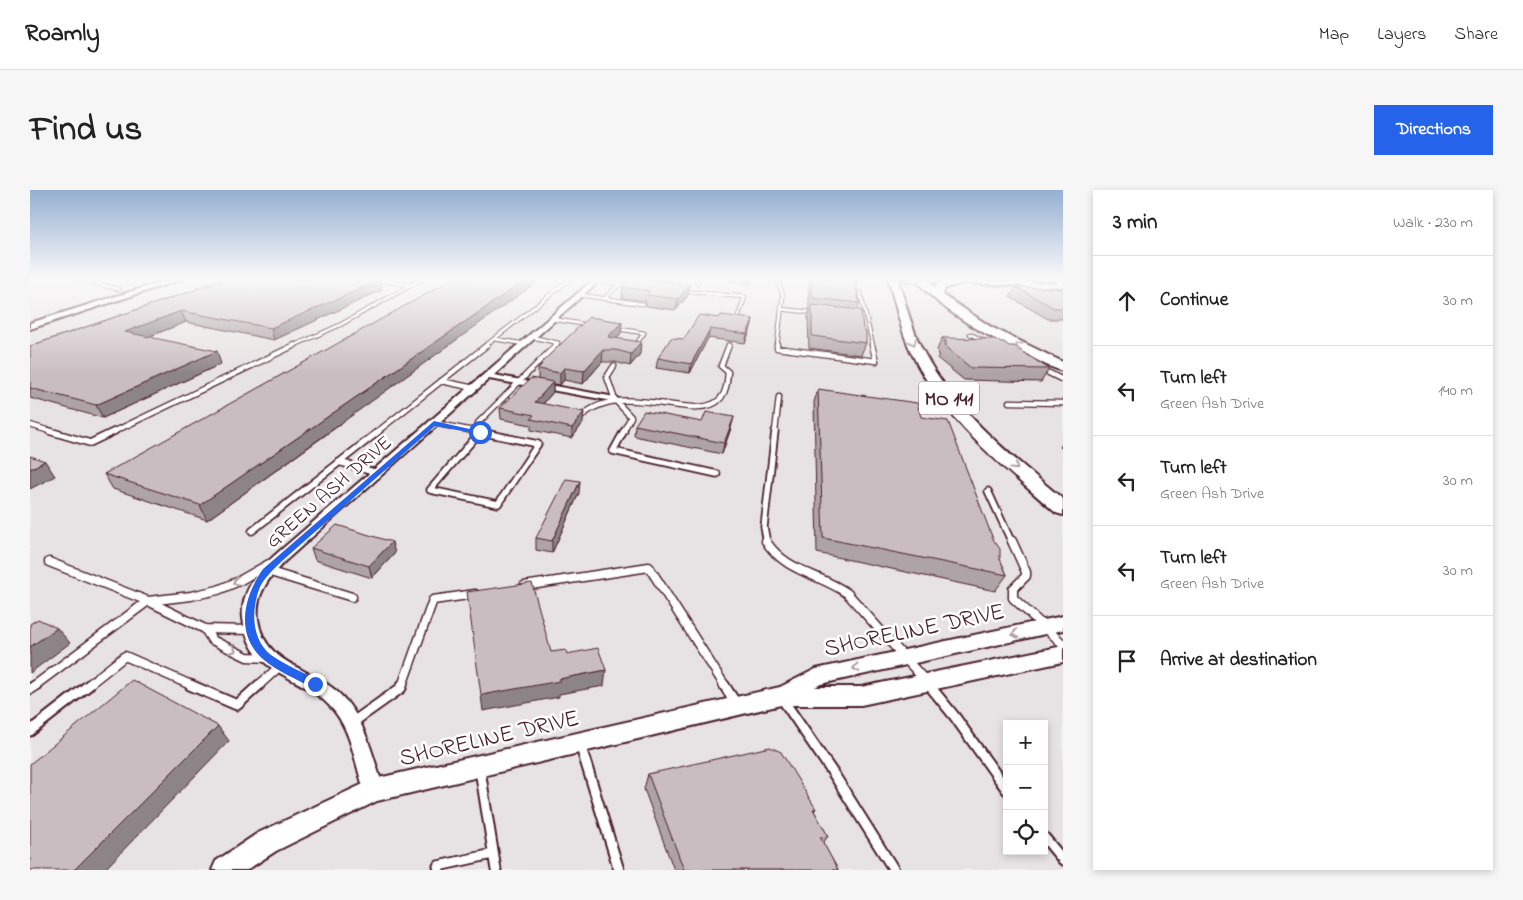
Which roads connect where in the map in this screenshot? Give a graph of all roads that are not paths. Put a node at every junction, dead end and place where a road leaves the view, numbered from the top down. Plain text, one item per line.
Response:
1 (78, 311) edge
2 (366, 311) edge
3 (530, 311) edge
4 (562, 311) edge
5 (740, 311) edge
6 (781, 311) edge
7 (794, 311) edge
8 (864, 311) edge
9 (903, 311) edge
10 (961, 311) edge
11 (819, 314) edge
12 (857, 318) edge
13 (552, 319) junction
14 (737, 319) edge
15 (866, 319) junction
16 (30, 326) edge
17 (597, 326) edge
18 (607, 327) edge
19 (970, 334) dead end
20 (495, 339) junction
21 (528, 340) junction
22 (988, 343) edge
23 (729, 345) dead end
24 (634, 346) edge
25 (614, 366) dead end
26 (1034, 366) edge
27 (1063, 367) edge
28 (487, 376) junction
29 (1063, 380) edge
30 (441, 381) junction
31 (517, 382) junction
32 (474, 388) junction
33 (779, 397) dead end
34 (615, 400) junction
35 (1009, 402) dead end
36 (1063, 403) edge
37 (582, 417) edge
38 (434, 423) junction
39 (478, 423) dead end
40 (30, 425) edge
41 (480, 432) junction
42 (339, 462) junction
43 (378, 472) junction
44 (717, 474) dead end
45 (988, 491) dead end
46 (1063, 510) edge
47 (252, 531) dead end
48 (279, 559) junction
49 (50, 562) dead end
50 (266, 571) junction
51 (517, 587) edge
52 (479, 593) edge
53 (352, 598) dead end
54 (148, 602) junction
55 (1063, 623) edge
56 (1044, 628) junction
57 (205, 629) junction
58 (250, 630) junction
59 (1063, 644) edge
60 (1063, 654) edge
61 (268, 658) junction
62 (904, 658) junction
63 (281, 665) junction
64 (927, 683) junction
65 (30, 689) edge
66 (781, 696) junction
67 (739, 707) junction
68 (352, 723) junction
69 (30, 731) edge
70 (580, 743) junction
71 (479, 766) junction
72 (1003, 784) edge
73 (374, 790) junction
74 (1048, 841) edge
75 (494, 854) junction
76 (1063, 860) edge
77 (225, 870) edge
78 (439, 870) edge
79 (496, 870) edge
80 (619, 870) edge
81 (894, 870) edge

1 - 16 street
2 - 40 lane
3 - 20 lane
4 - 13 street, GREEN ASH DRIVE
5 - 14 lane
6 - 15 lane
7 - 11 lane
8 - 15 lane
9 -> 46 highway, MO 141
27 -> 10 highway
12 - 15 lane
13 - 17 lane
13 - 21 street, GREEN ASH DRIVE
18 - 24 lane
19 - 22 lane
20 - 21 lane
20 - 30 lane
21 - 28 street, GREEN ASH DRIVE
21 - 31 lane
23 - 34 lane
25 - 34 lane
26 - 29 lane
28 - 31 street
28 - 32 street, GREEN ASH DRIVE
30 - 32 lane
30 - 42 lane
31 - 34 street
31 - 39 lane
32 - 38 street, GREEN ASH DRIVE
33 - 62 lane
34 - 37 lane
34 - 44 lane
35 - 36 lane
38 - 41 lane
38 - 43 street, GREEN ASH DRIVE
41 - 41 lane
42 - 43 lane
42 - 47 lane
43 - 48 street, GREEN ASH DRIVE
45 - 56 lane
48 - 50 street, GREEN ASH DRIVE
48 -> 54 lane
49 - 54 lane
50 - 53 lane
50 - 58 street, GREEN ASH DRIVE
51 - 67 lane
52 - 68 lane
54 - 57 lane
54 - 65 lane
55 - 56 street, SHORELINE DRIVE
56 - 59 lane
56 -> 62 street, SHORELINE DRIVE
57 - 58 lane
57 -> 61 lane
58 - 61 street, GREEN ASH DRIVE
60 - 64 street, SHORELINE DRIVE
61 - 63 street, GREEN ASH DRIVE
62 - 64 lane
62 -> 66 street, SHORELINE DRIVE
63 - 68 street, GREEN ASH DRIVE
63 - 69 lane
64 - 66 street, SHORELINE DRIVE
64 - 72 lane
66 - 67 street, SHORELINE DRIVE
66 - 81 lane
67 - 70 street, SHORELINE DRIVE
68 - 73 street, GREEN ASH DRIVE
70 - 71 street, SHORELINE DRIVE
70 - 80 lane
71 - 73 street, SHORELINE DRIVE
71 - 75 lane
73 - 77 street, SHORELINE DRIVE
74 - 76 lane
75 - 78 lane
75 - 79 lane

